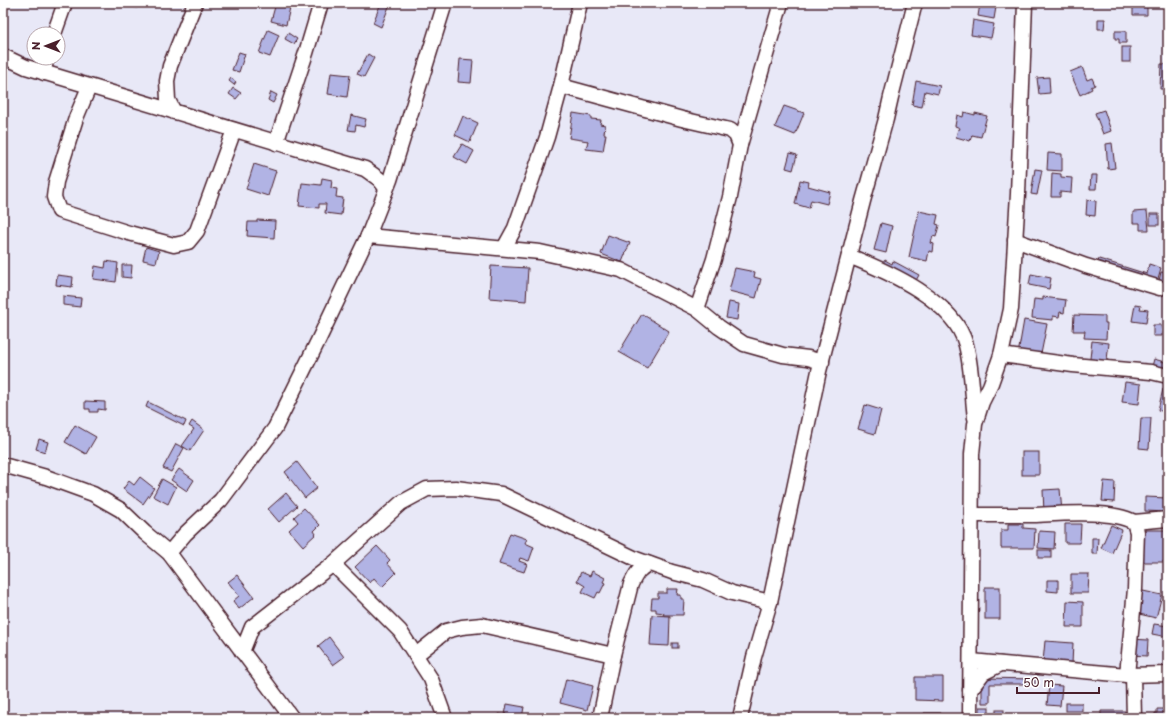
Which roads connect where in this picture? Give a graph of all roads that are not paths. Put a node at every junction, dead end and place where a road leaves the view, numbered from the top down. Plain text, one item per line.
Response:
1 (65, 3) edge
2 (195, 3) edge
3 (321, 3) edge
4 (445, 3) edge
5 (580, 3) edge
6 (781, 3) edge
7 (915, 3) edge
8 (1025, 3) edge
9 (57, 26) edge
10 (3, 56) edge
11 (45, 66) edge
12 (44, 73) junction
13 (561, 86) junction
14 (89, 87) junction
15 (174, 112) junction
16 (234, 130) junction
17 (276, 143) junction
18 (740, 145) junction
19 (386, 188) junction
20 (368, 236) junction
21 (1015, 240) junction
22 (504, 248) junction
23 (849, 256) junction
24 (1160, 288) dead end
25 (697, 309) junction
26 (1001, 355) junction
27 (822, 362) junction
28 (1168, 376) edge
29 (976, 424) junction
30 (3, 465) edge
31 (972, 515) junction
32 (1168, 519) edge
33 (1134, 522) junction
34 (621, 551) junction
35 (169, 553) junction
36 (333, 564) junction
37 (650, 564) junction
38 (631, 584) junction
39 (770, 602) junction
40 (252, 627) junction
41 (227, 632) junction
42 (242, 652) junction
43 (416, 655) junction
44 (613, 655) junction
45 (971, 661) junction
46 (1002, 664) junction
47 (1168, 674) edge
48 (1130, 675) junction
49 (970, 690) junction
50 (292, 718) edge
51 (444, 718) edge
52 (600, 718) edge
53 (740, 718) edge
54 (970, 718) edge
55 (1134, 718) edge

1 - 9 street
2 - 15 street
3 - 17 street
4 - 19 street
5 - 13 street
6 - 18 street
7 - 23 street
8 - 21 street
10 - 12 street
11 - 12 street
12 - 14 street
13 - 18 street
13 - 22 street
14 - 15 street
14 - 16 street
15 - 16 street
16 - 17 street
17 - 19 street
18 - 25 street
19 - 20 street
20 - 22 street
20 - 35 street
21 - 24 street
21 - 26 street
22 - 25 street
23 - 27 street
23 - 29 street
25 - 27 street
26 - 28 street
26 - 29 street
27 - 39 street
29 - 31 street
30 - 35 street
31 - 33 street
31 - 45 street
32 - 33 street
33 - 48 street
34 - 36 street
34 - 37 street
34 - 38 street
35 - 41 street
36 - 40 street
36 - 43 street
37 - 38 street
37 - 39 street
38 - 44 street
39 - 53 street
40 - 41 street
40 - 42 street
41 - 42 street
42 - 50 street
43 - 44 street
43 - 51 street
44 - 52 street
45 - 46 street
45 - 49 street
46 - 48 street
46 - 49 street
47 - 48 street
48 - 55 street
49 - 54 street

